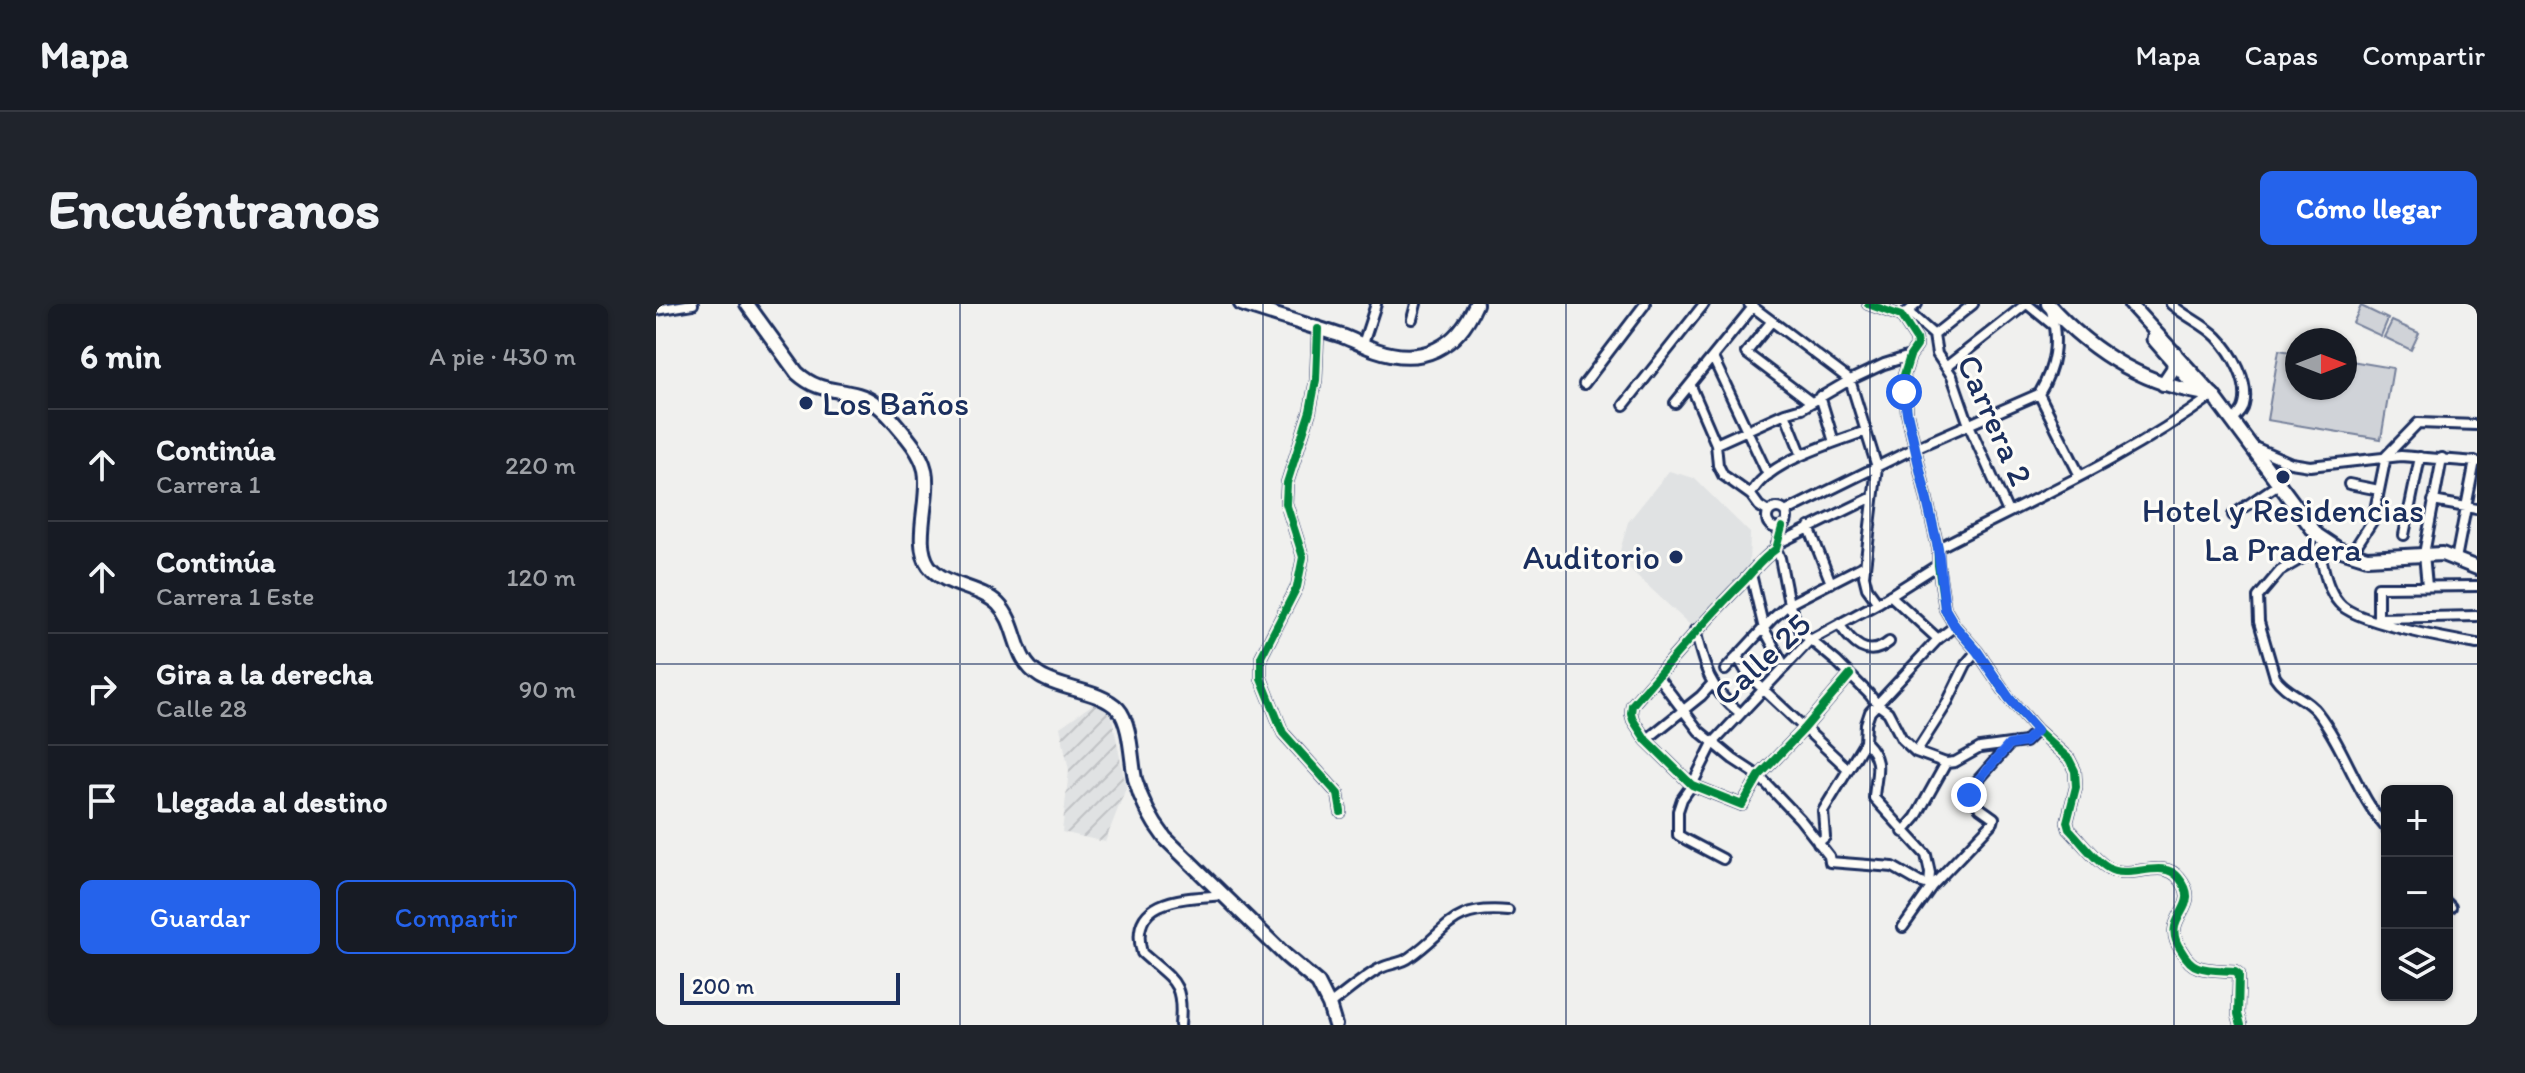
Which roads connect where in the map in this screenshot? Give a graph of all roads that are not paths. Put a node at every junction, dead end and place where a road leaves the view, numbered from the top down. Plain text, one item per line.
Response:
1 (693, 304) edge
2 (747, 304) edge
3 (1241, 304) edge
4 (1376, 304) edge
5 (1416, 304) edge
6 (1476, 304) edge
7 (1645, 304) edge
8 (1704, 304) edge
9 (1868, 304) edge
10 (1917, 304) edge
11 (1973, 304) edge
12 (2027, 304) edge
13 (2127, 304) edge
14 (2171, 304) edge
15 (2178, 304) edge
16 (1751, 305) edge
17 (2049, 306) edge
18 (656, 310) edge
19 (1276, 310) edge
20 (1904, 314) junction
21 (1412, 319) dead end
22 (2193, 321) junction
23 (1771, 322) junction
24 (2056, 327) junction
25 (1318, 329) junction
26 (1934, 335) junction
27 (1363, 344) junction
28 (1910, 356) junction
29 (1713, 358) junction
30 (2175, 359) junction
31 (1946, 367) junction
32 (1850, 380) junction
33 (1584, 384) dead end
34 (2163, 384) junction
35 (1691, 386) junction
36 (2039, 394) junction
37 (2207, 394) junction
38 (1820, 396) junction
39 (1811, 402) junction
40 (1675, 403) dead end
41 (1624, 405) dead end
42 (1785, 413) junction
43 (2233, 420) junction
44 (2418, 423) junction
45 (2461, 424) dead end
46 (1969, 425) junction
47 (2477, 425) edge
48 (1866, 431) junction
49 (1748, 432) junction
50 (1834, 442) junction
51 (2249, 442) junction
52 (1716, 444) junction
53 (1915, 448) junction
54 (1801, 453) junction
55 (2386, 456) junction
56 (2420, 457) junction
57 (2442, 458) junction
58 (2476, 462) edge
59 (1877, 467) junction
60 (1768, 475) junction
61 (2080, 476) junction
62 (2280, 483) junction
63 (2349, 484) dead end
64 (2379, 490) junction
65 (1751, 495) junction
66 (1873, 497) junction
67 (2433, 501) junction
68 (2466, 507) junction
69 (2477, 509) edge
70 (1768, 512) junction
71 (1785, 512) junction
72 (2008, 512) junction
73 (2233, 515) dead end
74 (1782, 527) junction
75 (1809, 527) junction
76 (2404, 535) dead end
77 (1776, 547) junction
78 (2324, 547) junction
79 (1938, 548) junction
80 (2351, 554) junction
81 (2424, 554) junction
82 (2456, 559) junction
83 (1865, 565) junction
84 (1938, 565) junction
85 (2477, 568) edge
86 (1751, 574) junction
87 (1831, 583) junction
88 (2427, 586) junction
89 (2477, 586) edge
90 (1890, 595) junction
91 (1878, 603) junction
92 (1789, 604) junction
93 (2477, 616) edge
94 (1839, 624) junction
95 (1955, 626) junction
96 (1764, 629) junction
97 (1695, 630) junction
98 (1938, 639) junction
99 (1810, 640) junction
100 (1889, 642) dead end
101 (2477, 644) edge
102 (1977, 651) junction
103 (1737, 656) junction
104 (1785, 667) junction
105 (1725, 670) dead end
106 (1850, 675) junction
107 (1657, 676) junction
108 (1712, 684) junction
109 (1765, 689) junction
110 (1877, 704) junction
111 (1683, 711) junction
112 (1740, 713) junction
113 (1804, 729) junction
114 (2037, 730) junction
115 (1646, 740) junction
116 (1865, 742) junction
117 (1713, 743) junction
118 (2009, 745) junction
119 (1916, 752) junction
120 (1946, 763) junction
121 (1847, 768) junction
122 (1759, 776) junction
123 (1692, 785) junction
124 (1341, 812) dead end
125 (2381, 820) edge
126 (1903, 832) junction
127 (1818, 843) junction
128 (1723, 859) dead end
129 (1931, 886) junction
130 (1225, 895) junction
131 (1508, 911) dead end
132 (1903, 927) dead end
133 (1329, 1005) junction
134 (1180, 1025) edge
135 (1335, 1025) edge
136 (2241, 1025) edge

1 - 18 street
2 - 130 main road
3 - 19 main road
4 - 27 street
5 - 21 street
6 - 27 main road
7 - 33 street
8 - 41 street
9 - 20 street
10 - 20 street
11 - 26 street
12 - 24 street
12 - 31 street
13 - 30 street
14 - 22 street
15 - 22 street
16 - 23 street
16 - 29 street
17 - 24 street
17 - 34 main road
19 - 25 main road
20 - 26 street, Carrera 2
20 - 28 street
22 - 43 street
23 - 32 street
23 - 39 street
24 - 36 street
25 - 27 main road
25 - 124 street
26 - 31 street, Carrera 2
28 - 32 street
28 - 53 street
29 - 35 street
29 - 49 street
30 - 34 main road
30 - 37 street
31 - 46 street, Carrera 2
32 - 38 street
32 - 48 street
34 - 37 main road
35 - 40 street
35 - 52 street
36 - 46 street
36 - 61 street
37 - 43 main road
37 - 61 street
38 - 39 street
38 - 50 street
39 - 42 street
42 - 49 street
42 - 54 street
43 - 51 main road
44 - 45 street
44 - 47 street
44 - 55 street
46 - 53 street
46 - 72 street, Carrera 2
48 - 50 street
48 - 59 street
49 - 52 street
49 - 60 street
50 - 54 street
51 - 55 street
51 - 62 main road
52 - 65 street
53 - 59 street
53 - 79 street
54 - 60 street
55 - 56 street
55 - 64 street
56 - 57 street
56 - 76 street
57 - 58 street
57 - 67 street
58 - 68 street
59 - 66 street
59 - 71 street
60 - 65 street
61 - 72 street
62 - 73 street
62 - 78 main road
63 - 64 street
64 - 80 street
65 - 70 street
66 - 75 street
66 - 83 street
67 - 68 street
67 - 81 street
68 - 69 street
68 - 82 street
70 - 71 street
70 - 74 street
71 - 74 street
72 - 79 street
74 - 77 street
75 - 77 street
75 - 87 street
77 - 86 street
77 - 92 street
78 - 80 main road
78 - 101 street
78 - 125 street
79 - 84 street
80 - 81 main road
81 - 82 main road
81 - 88 street
82 - 85 main road
83 - 87 street
83 - 91 street
84 - 90 street, Calle 25
84 - 95 street
86 - 96 street
86 - 97 street
87 - 92 street
88 - 89 street
88 - 93 street
90 - 91 street, Calle 25
90 - 98 street
91 - 94 street, Calle 25
92 - 96 street
92 - 99 street
94 - 99 street, Calle 25
94 - 100 street
95 - 98 street
95 - 102 street
96 - 103 street
96 - 104 street
97 - 107 street
97 - 108 street
98 - 110 street
99 - 104 street, Calle 25
99 - 106 street
102 - 114 street
102 - 119 street
103 - 105 street
103 - 109 street
104 - 109 street, Calle 25
106 - 110 street
106 - 113 street
107 - 111 street
107 - 115 street
108 - 111 street
108 - 112 street
109 - 112 street, Calle 25
109 - 113 street
110 - 116 street
110 - 119 street
111 - 115 street
111 - 117 street
112 - 117 street, Calle 25
113 - 121 street
113 - 122 street
114 - 118 street
114 - 136 street
115 - 123 street
116 - 121 street
116 - 126 street
117 - 122 street
117 - 123 street, Calle 25
118 - 120 street
118 - 129 street
119 - 120 street
120 - 126 street
121 - 127 street
122 - 123 street
122 - 127 street
123 - 128 street, Calle 25
126 - 129 street
127 - 129 street
129 - 132 street
130 - 133 main road
130 - 134 street
131 - 133 street
133 - 135 main road

